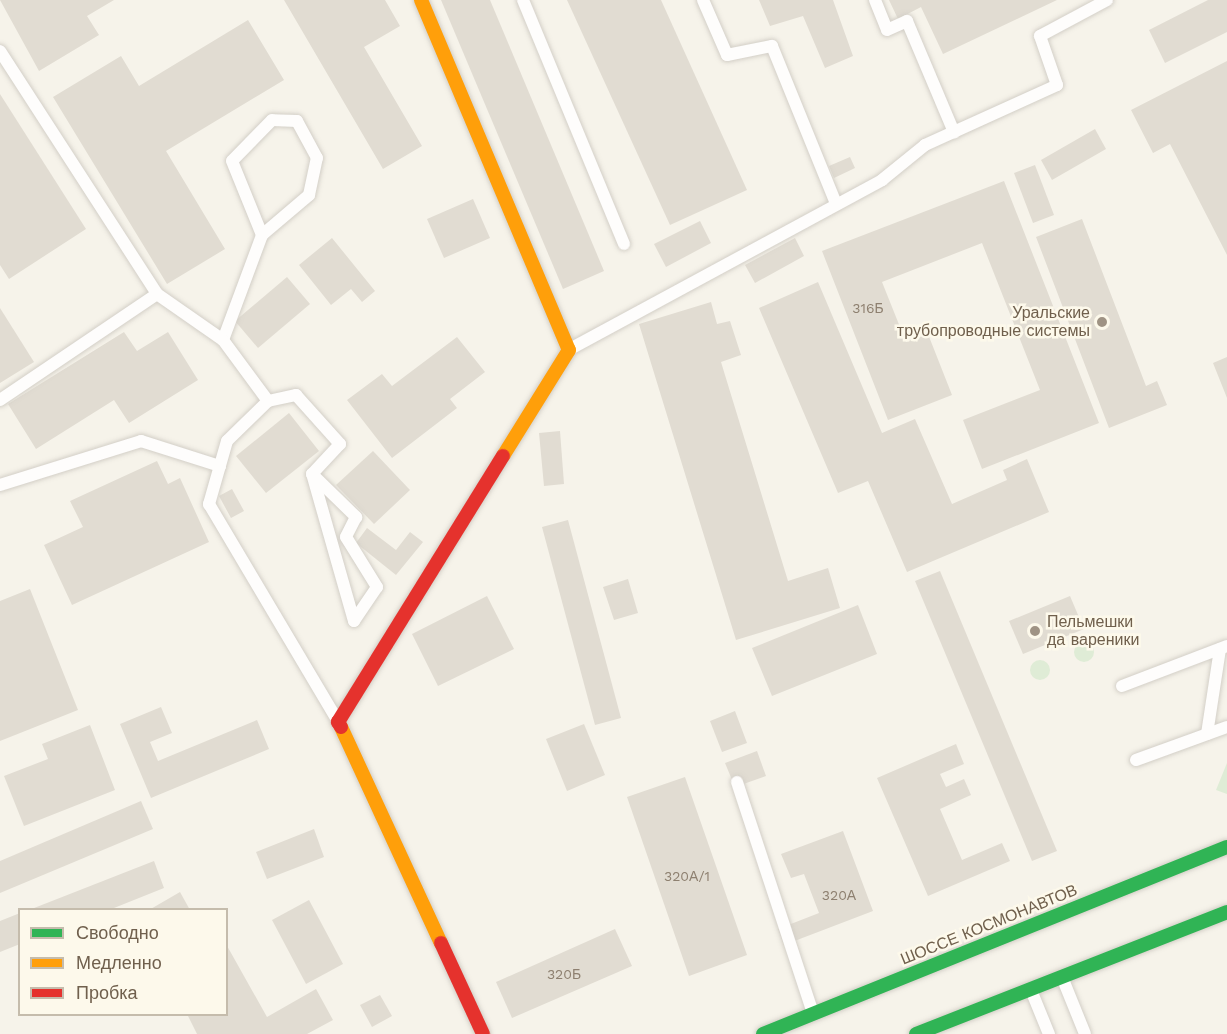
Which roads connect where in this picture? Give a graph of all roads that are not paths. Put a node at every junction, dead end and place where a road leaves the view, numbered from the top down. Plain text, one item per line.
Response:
1 (421, 0) edge
2 (522, 0) edge
3 (703, 0) edge
4 (875, 0) edge
5 (1107, 0) edge
6 (0, 51) edge
7 (954, 132) junction
8 (836, 204) junction
9 (262, 235) junction
10 (624, 244) dead end
11 (157, 294) junction
12 (223, 340) junction
13 (569, 350) junction
14 (0, 400) edge
15 (267, 401) junction
16 (220, 466) junction
17 (312, 474) junction
18 (0, 484) edge
19 (1224, 647) edge
20 (1122, 686) dead end
21 (338, 722) junction
22 (1227, 727) edge
23 (1207, 734) junction
24 (1136, 760) dead end
25 (737, 782) dead end
26 (1227, 847) edge
27 (1227, 912) edge
28 (1062, 976) junction
29 (1031, 989) junction
30 (813, 1013) junction
31 (483, 1034) edge
32 (763, 1034) edge
33 (916, 1034) edge
34 (1048, 1034) edge
35 (1085, 1034) edge

1 - 13 street
2 - 10 lane
3 - 8 lane
4 - 7 lane
5 - 7 lane
6 - 11 lane
7 - 8 lane
8 - 13 lane
9 - 9 lane
9 - 12 lane
11 - 12 lane
11 - 14 lane
12 - 15 lane
13 - 21 street
15 - 16 lane
15 - 17 lane
16 - 18 lane
16 - 21 lane
17 - 17 lane
19 - 20 lane
19 - 23 lane
21 - 31 street
22 - 23 lane
23 - 24 lane
25 - 30 lane
26 - 30 street, ШОССЕ КОСМОНАВТОВ
27 - 28 street
28 - 29 street
28 - 35 lane
29 - 33 street
29 - 34 lane
30 - 32 street, ШОССЕ КОСМОНАВТОВ

